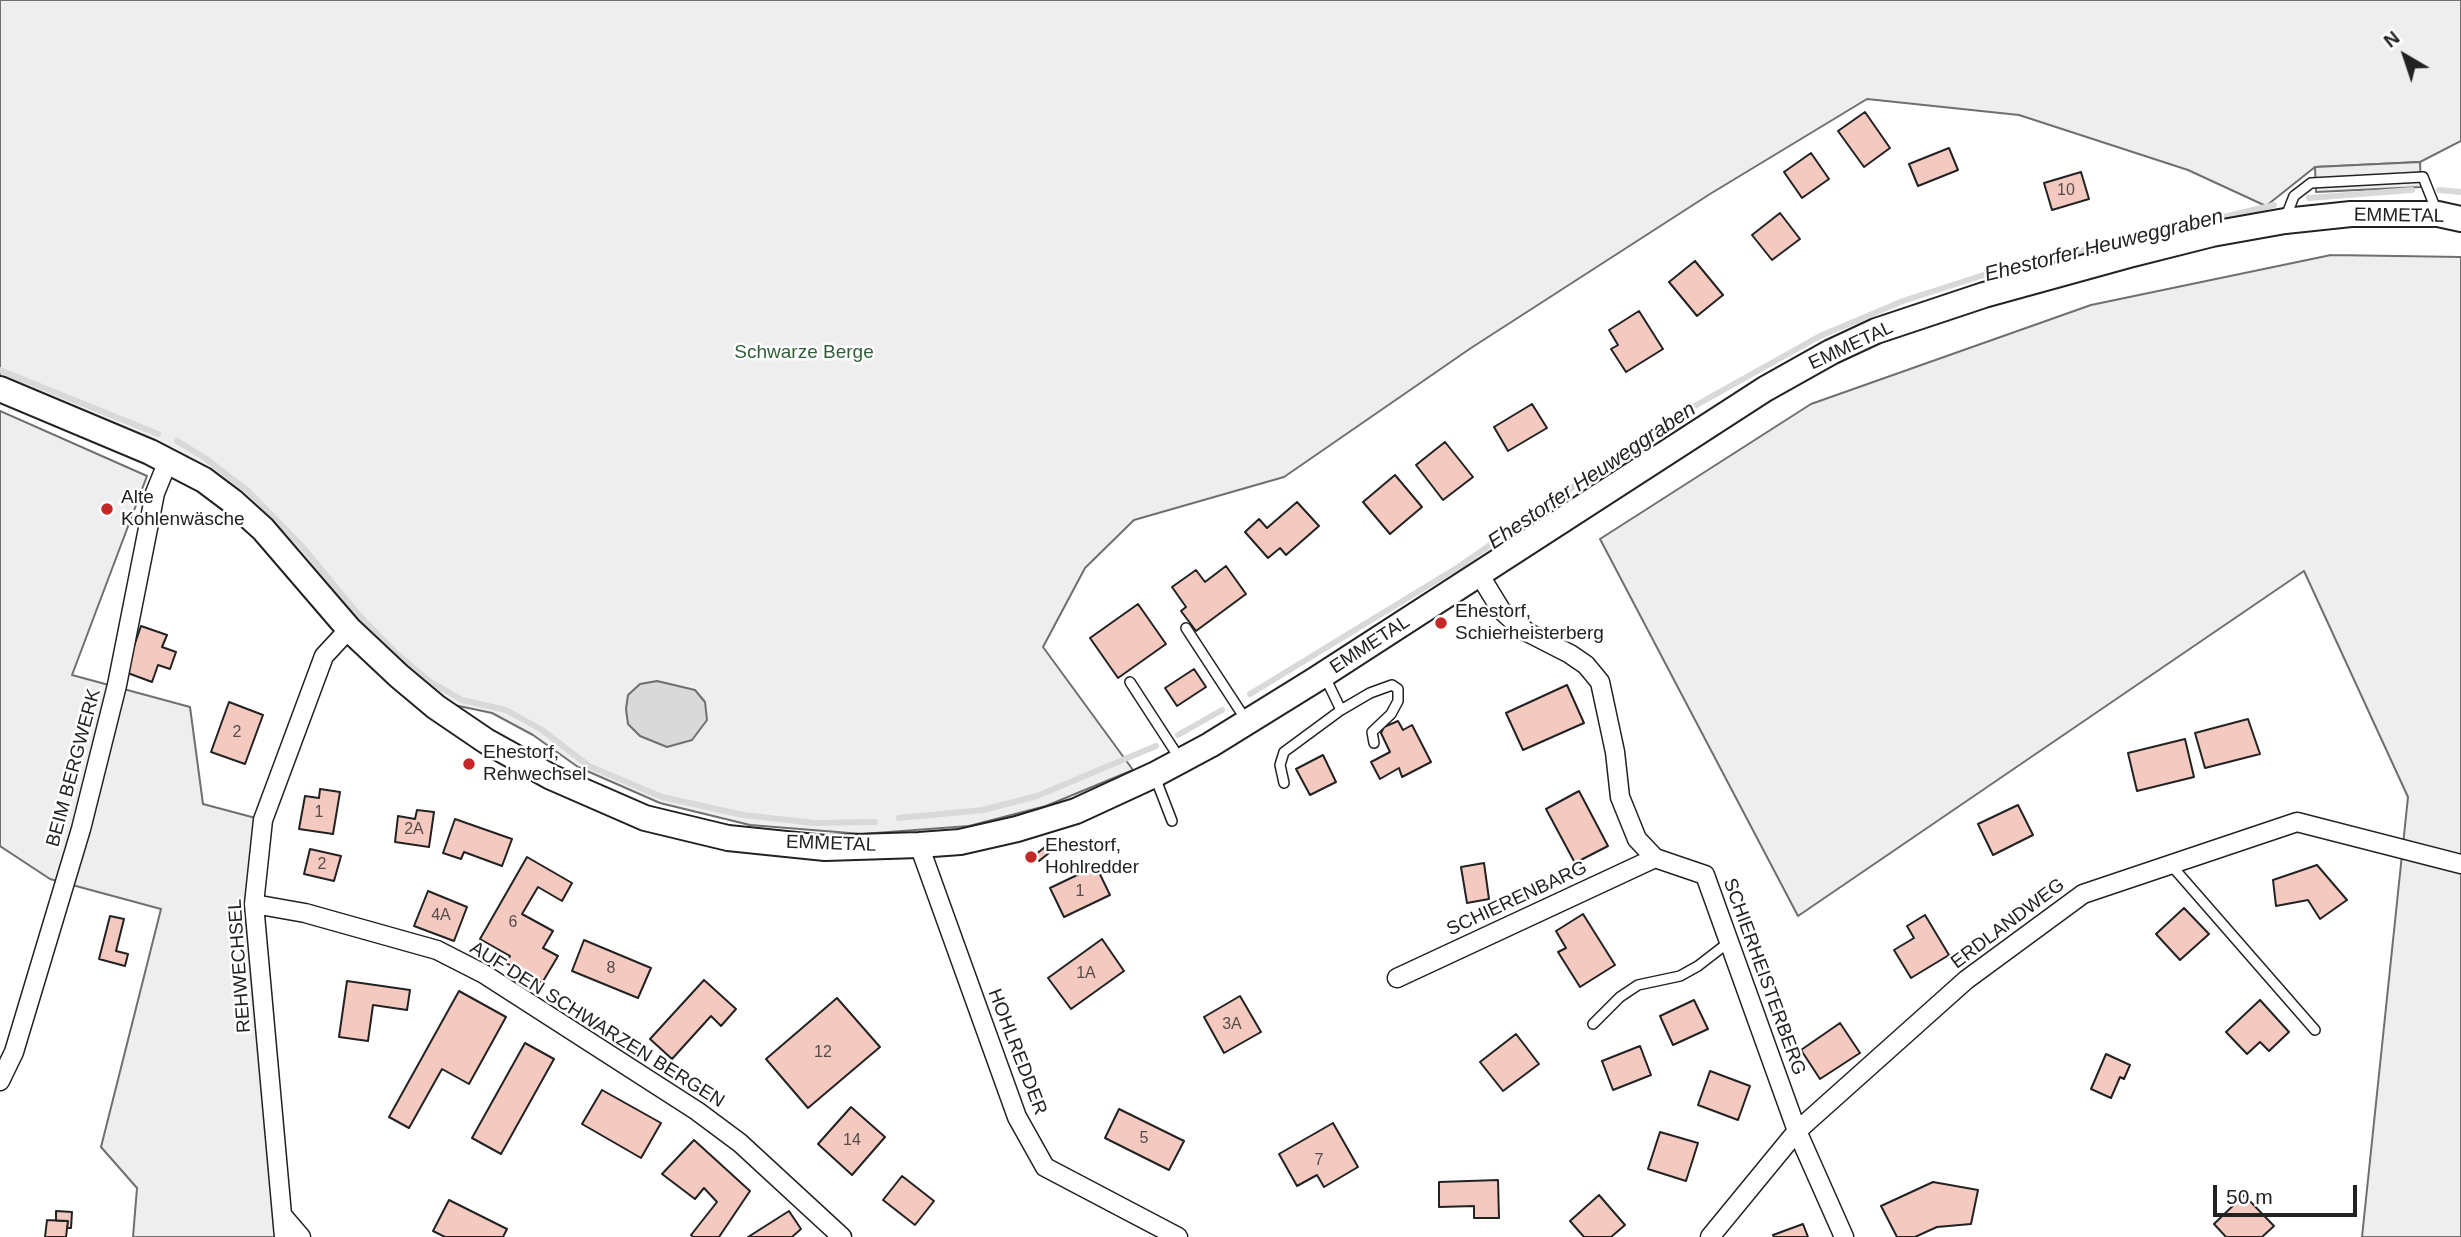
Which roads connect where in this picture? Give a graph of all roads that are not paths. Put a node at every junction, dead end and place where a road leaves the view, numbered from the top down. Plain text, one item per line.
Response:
1 (2449, 216) edge
2 (2284, 221) junction
3 (0, 389) edge
4 (168, 461) junction
5 (1479, 574) junction
6 (1186, 628) dead end
7 (349, 629) junction
8 (1324, 675) junction
9 (1130, 682) dead end
10 (1341, 710) junction
11 (1247, 722) junction
12 (1374, 743) dead end
13 (1181, 760) junction
14 (1154, 775) junction
15 (1284, 783) dead end
16 (1172, 821) dead end
17 (919, 845) junction
18 (1656, 858) junction
19 (2170, 864) junction
20 (2461, 864) edge
21 (254, 904) junction
22 (1729, 942) junction
23 (1396, 978) dead end
24 (1593, 1024) dead end
25 (2315, 1030) dead end
26 (0, 1081) edge
27 (1797, 1131) junction
28 (283, 1216) junction
29 (284, 1237) edge
30 (301, 1237) edge
31 (842, 1237) edge
32 (1178, 1237) edge
33 (1710, 1237) edge
34 (1844, 1237) edge

1 - 2 main road, EMMETAL
1 - 2 lane
2 - 5 main road, EMMETAL
3 - 4 main road, EMMETAL
4 - 7 main road, EMMETAL
4 - 26 street, BEIM BERGWERK
5 - 8 main road, EMMETAL
5 - 18 street
6 - 11 lane
7 - 17 main road, EMMETAL
7 - 21 street, REHWECHSEL
8 - 10 lane
8 - 11 main road, EMMETAL
9 - 13 lane
10 - 12 lane
10 - 15 lane
11 - 13 main road, EMMETAL
13 - 14 main road, EMMETAL
14 - 16 lane
14 - 17 main road, EMMETAL
17 - 32 street, HOHLREDDER
18 - 22 street, SCHIERHEISTERBERG
18 - 23 street, SCHIERENBARG
19 - 20 street, ERDLANDWEG
19 - 25 lane
19 - 27 street, ERDLANDWEG
21 - 28 street, REHWECHSEL
21 - 31 street, AUF DEN SCHWARZEN BERGEN
22 - 24 lane
22 - 27 street, SCHIERHEISTERBERG
27 - 33 street, ERDLANDWEG
27 - 34 street, SCHIERHEISTERBERG
28 - 29 street, REHWECHSEL
28 - 30 street

